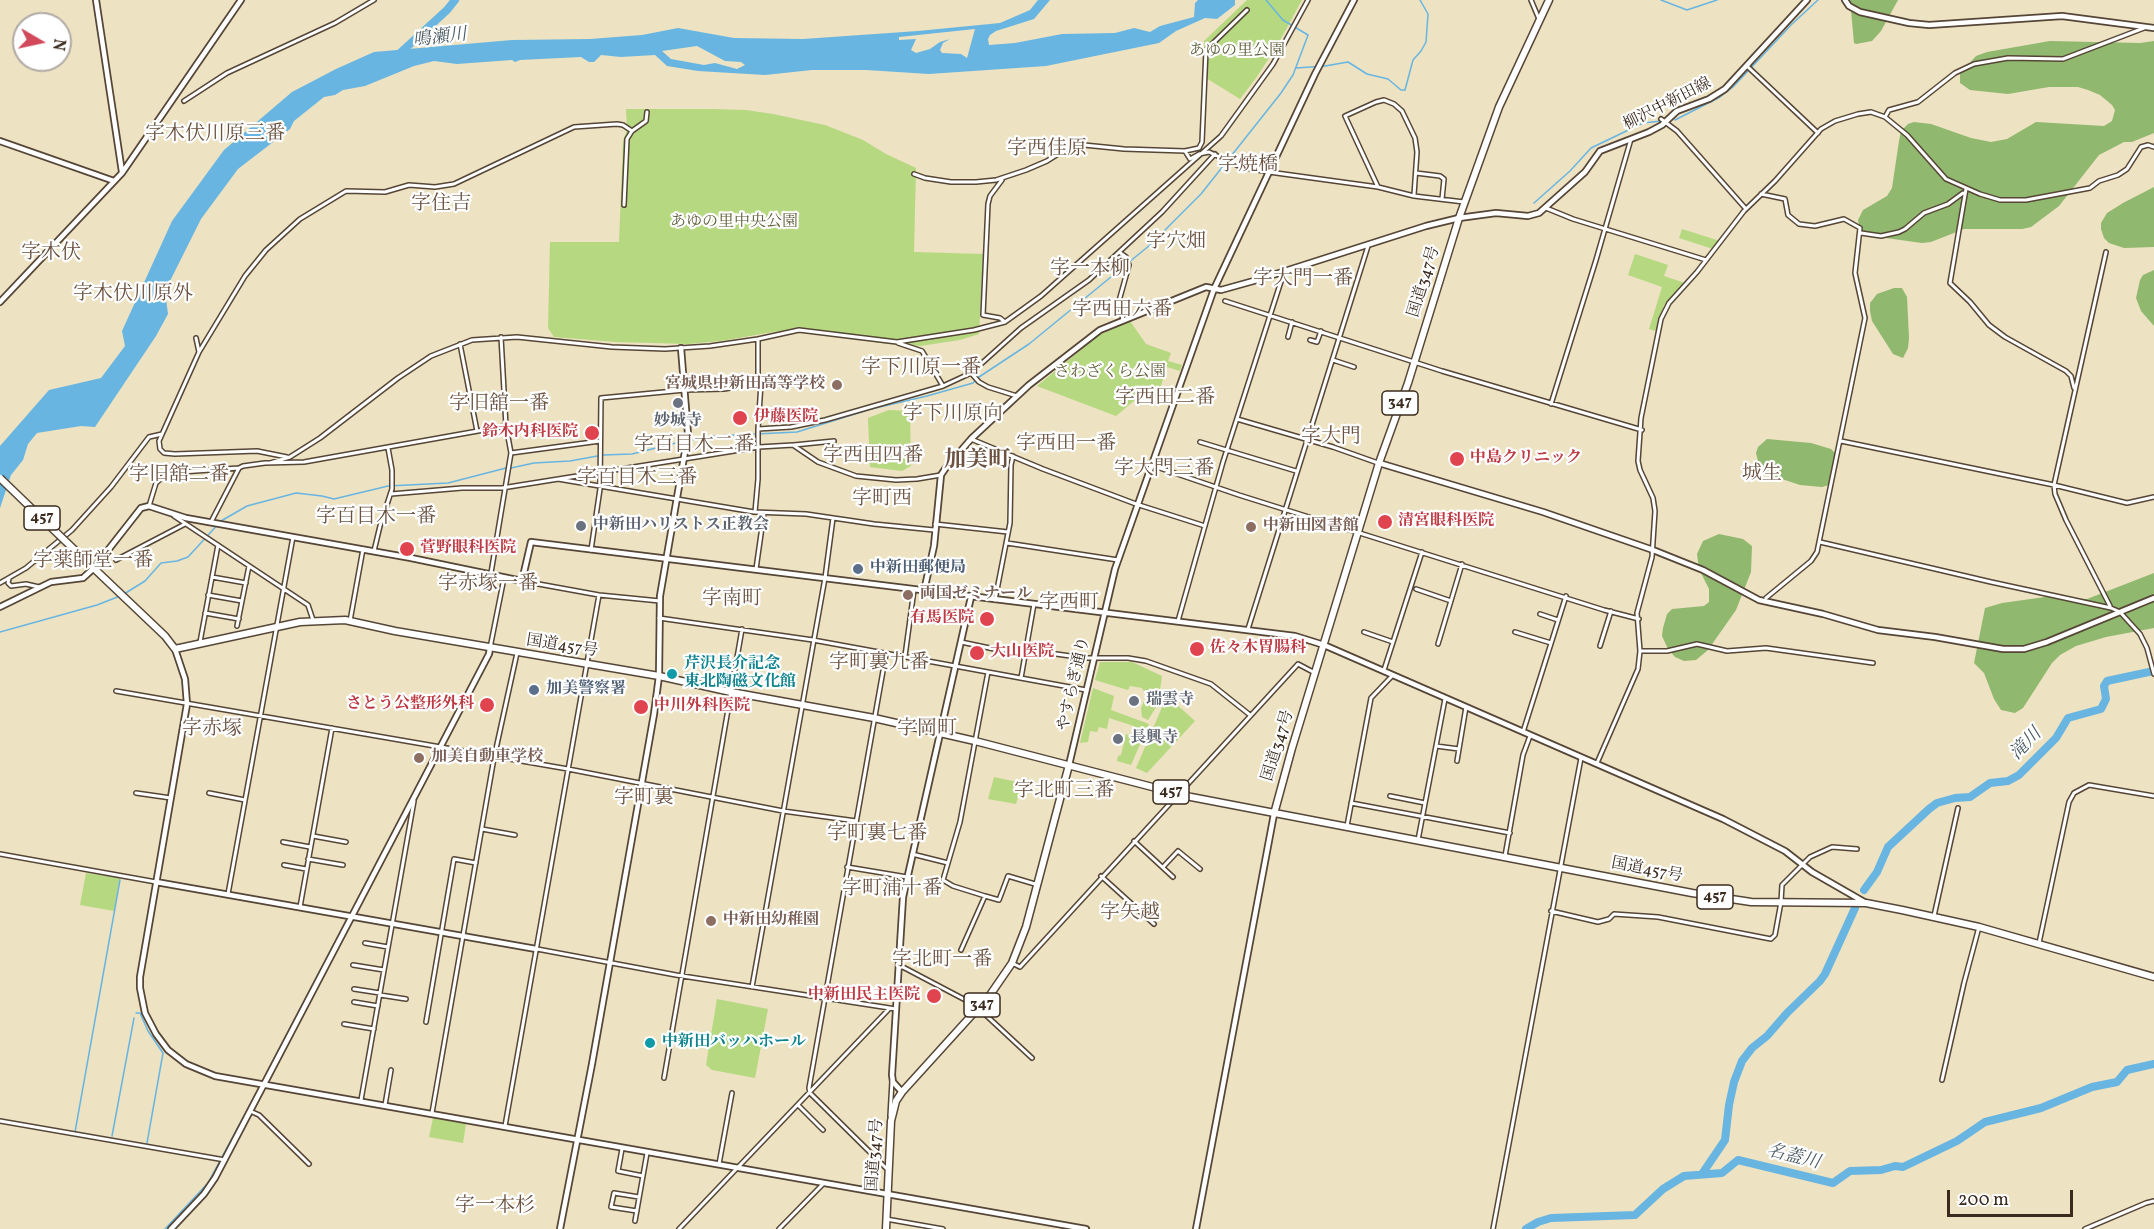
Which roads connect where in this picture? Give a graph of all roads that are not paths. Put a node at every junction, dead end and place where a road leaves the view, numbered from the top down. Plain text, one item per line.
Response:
1 (96, 0) edge
2 (242, 0) edge
3 (374, 0) edge
4 (1308, 0) edge
5 (1354, 0) edge
6 (1530, 0) edge
7 (1549, 0) edge
8 (1807, 0) edge
9 (1845, 0) edge
10 (1247, 10) dead end
11 (1539, 21) junction
12 (2144, 28) junction
13 (2154, 28) edge
14 (1748, 67) junction
15 (184, 101) dead end
16 (647, 112) dead end
17 (1885, 117) junction
18 (1663, 121) junction
19 (632, 131) junction
20 (1818, 133) junction
21 (1631, 139) junction
22 (0, 141) edge
23 (2154, 147) edge
24 (1185, 151) junction
25 (1204, 152) junction
26 (1215, 154) junction
27 (1269, 172) junction
28 (122, 173) junction
29 (1416, 173) junction
30 (914, 174) dead end
31 (1003, 178) junction
32 (114, 181) junction
33 (1378, 187) junction
34 (1966, 189) junction
35 (1761, 194) junction
36 (1414, 195) junction
37 (1442, 199) junction
38 (1464, 202) junction
39 (624, 205) dead end
40 (1545, 207) junction
41 (1746, 209) junction
42 (1459, 218) junction
43 (1604, 229) junction
44 (1861, 233) junction
45 (1368, 244) junction
46 (1119, 252) junction
47 (2106, 252) dead end
48 (1706, 260) junction
49 (1284, 272) junction
50 (1214, 289) junction
51 (1225, 301) dead end
52 (0, 302) edge
53 (1269, 315) junction
54 (1123, 320) junction
55 (1005, 322) junction
56 (1292, 322) junction
57 (1321, 331) junction
58 (501, 337) junction
59 (1288, 337) dead end
60 (1339, 337) junction
61 (196, 338) dead end
62 (758, 339) junction
63 (1310, 340) dead end
64 (897, 342) junction
65 (460, 344) junction
66 (681, 348) junction
67 (198, 352) junction
68 (1332, 360) junction
69 (1414, 362) junction
70 (1354, 367) dead end
71 (971, 373) junction
72 (758, 383) junction
73 (944, 386) junction
74 (685, 390) junction
75 (2074, 390) junction
76 (1018, 396) junction
77 (1551, 404) junction
78 (1237, 419) junction
79 (506, 426) junction
80 (758, 430) junction
81 (1642, 430) junction
82 (477, 431) junction
83 (162, 434) junction
84 (971, 439) junction
85 (600, 441) junction
86 (834, 441) dead end
87 (1307, 441) junction
88 (1841, 441) junction
89 (1200, 442) dead end
90 (793, 445) junction
91 (387, 447) junction
92 (759, 447) junction
93 (1227, 449) junction
94 (511, 453) junction
95 (1013, 456) junction
96 (288, 457) junction
97 (683, 459) junction
98 (270, 463) junction
99 (1379, 463) junction
100 (1151, 464) junction
101 (239, 468) junction
102 (600, 471) junction
103 (1296, 471) junction
104 (941, 475) junction
105 (0, 478) edge
106 (557, 478) junction
107 (600, 486) junction
108 (2054, 486) junction
109 (507, 487) junction
110 (1216, 487) junction
111 (391, 494) junction
112 (2154, 497) edge
113 (677, 499) junction
114 (1137, 504) junction
115 (149, 506) junction
116 (1284, 509) junction
117 (755, 512) junction
118 (764, 513) junction
119 (173, 515) junction
120 (833, 518) junction
121 (211, 522) junction
122 (185, 524) junction
123 (1205, 526) junction
124 (935, 527) junction
125 (1358, 531) junction
126 (1008, 532) junction
127 (293, 537) junction
128 (1820, 542) junction
129 (1007, 543) junction
130 (216, 544) junction
131 (363, 549) junction
132 (591, 550) junction
133 (1653, 550) junction
134 (375, 551) junction
135 (1422, 552) junction
136 (666, 559) junction
137 (116, 560) dead end
138 (1118, 560) junction
139 (1462, 564) junction
140 (249, 566) junction
141 (94, 568) junction
142 (756, 569) junction
143 (491, 573) junction
144 (504, 576) junction
145 (211, 577) junction
146 (825, 578) junction
147 (9, 579) junction
148 (522, 581) junction
149 (0, 583) edge
150 (246, 583) junction
151 (41, 587) junction
152 (284, 589) junction
153 (1416, 589) dead end
154 (914, 590) junction
155 (924, 591) junction
156 (208, 595) junction
157 (599, 595) junction
158 (1566, 596) junction
159 (971, 597) junction
160 (1766, 598) dead end
161 (2154, 598) edge
162 (995, 600) junction
163 (242, 601) junction
164 (660, 601) junction
165 (1451, 601) junction
166 (1034, 604) junction
167 (0, 607) edge
168 (2111, 608) junction
169 (1611, 611) junction
170 (2120, 612) junction
171 (205, 613) junction
172 (1105, 613) junction
173 (1540, 614) dead end
174 (659, 618) junction
175 (239, 619) junction
176 (1639, 619) junction
177 (313, 620) junction
178 (1558, 620) junction
179 (350, 621) junction
180 (1178, 621) junction
181 (237, 626) dead end
182 (277, 627) junction
183 (742, 629) junction
184 (1248, 629) junction
185 (1364, 632) dead end
186 (1515, 632) dead end
187 (813, 640) junction
188 (961, 642) junction
189 (1393, 642) junction
190 (1551, 643) junction
191 (200, 644) junction
192 (1438, 644) dead end
193 (1324, 645) junction
194 (1600, 646) dead end
195 (490, 648) junction
196 (175, 649) junction
197 (1026, 650) junction
198 (1640, 651) junction
199 (517, 653) junction
200 (886, 654) junction
201 (904, 656) junction
202 (1094, 659) junction
203 (1873, 663) dead end
204 (587, 664) junction
205 (955, 665) junction
206 (1384, 671) junction
207 (988, 672) junction
208 (1315, 674) junction
209 (2154, 674) edge
210 (1393, 675) junction
211 (658, 676) junction
212 (1021, 678) junction
213 (1086, 690) junction
214 (116, 691) dead end
215 (731, 692) junction
216 (1445, 698) junction
217 (187, 704) junction
218 (801, 705) junction
219 (1466, 708) junction
220 (260, 716) junction
221 (1250, 716) junction
222 (874, 718) junction
223 (332, 728) junction
224 (1523, 732) junction
225 (940, 733) junction
226 (1530, 736) junction
227 (975, 741) junction
228 (1436, 746) junction
229 (439, 748) junction
230 (1459, 749) junction
231 (494, 758) junction
232 (1581, 758) junction
233 (1457, 761) dead end
234 (1069, 765) junction
235 (1597, 765) junction
236 (568, 769) junction
237 (642, 783) junction
238 (136, 792) dead end
239 (209, 793) dead end
240 (1177, 793) junction
241 (713, 796) junction
242 (1390, 796) dead end
243 (2154, 796) edge
244 (171, 798) junction
245 (414, 799) junction
246 (245, 800) junction
247 (1351, 803) junction
248 (1425, 803) junction
249 (1958, 808) dead end
250 (783, 811) junction
251 (1274, 814) junction
252 (1422, 816) junction
253 (855, 821) junction
254 (1346, 828) junction
255 (482, 829) junction
256 (1509, 833) junction
257 (515, 835) dead end
258 (313, 836) junction
259 (1134, 841) junction
260 (1417, 841) junction
261 (346, 842) dead end
262 (283, 843) dead end
263 (310, 847) junction
264 (1857, 849) dead end
265 (0, 854) edge
266 (912, 854) junction
267 (1504, 858) junction
268 (308, 859) junction
269 (476, 863) junction
270 (948, 863) junction
271 (1803, 864) junction
272 (284, 865) dead end
273 (343, 865) dead end
274 (848, 867) junction
275 (1162, 867) junction
276 (1561, 868) junction
277 (306, 869) junction
278 (1200, 869) dead end
279 (1101, 876) junction
280 (907, 877) junction
281 (1173, 877) dead end
282 (156, 882) junction
283 (1037, 885) junction
284 (228, 894) junction
285 (985, 896) junction
286 (1781, 902) junction
287 (1866, 903) junction
288 (300, 907) junction
289 (1551, 912) junction
290 (353, 916) junction
291 (1934, 916) junction
292 (393, 924) junction
293 (1154, 924) dead end
294 (1979, 927) junction
295 (441, 932) junction
296 (464, 936) junction
297 (365, 943) dead end
298 (2038, 945) junction
299 (388, 947) junction
300 (536, 949) junction
301 (962, 950) dead end
302 (610, 961) junction
303 (1012, 963) junction
304 (353, 964) dead end
305 (898, 964) junction
306 (384, 970) junction
307 (682, 975) junction
308 (2154, 977) edge
309 (752, 987) junction
310 (354, 989) dead end
311 (380, 994) junction
312 (406, 999) dead end
313 (824, 999) junction
314 (354, 1002) dead end
315 (378, 1006) junction
316 (896, 1009) junction
317 (978, 1009) junction
318 (888, 1010) junction
319 (426, 1022) dead end
320 (344, 1024) dead end
321 (374, 1029) junction
322 (1032, 1058) dead end
323 (391, 1070) dead end
324 (892, 1075) junction
325 (664, 1078) dead end
326 (1942, 1080) dead end
327 (265, 1084) junction
328 (902, 1092) junction
329 (732, 1093) dead end
330 (810, 1093) junction
331 (361, 1101) junction
332 (385, 1105) junction
333 (798, 1105) junction
334 (250, 1110) junction
335 (432, 1113) junction
336 (0, 1120) edge
337 (891, 1121) junction
338 (505, 1126) junction
339 (823, 1130) dead end
340 (576, 1139) junction
341 (622, 1147) junction
342 (648, 1151) junction
343 (222, 1159) junction
344 (309, 1164) dead end
345 (719, 1164) junction
346 (738, 1167) junction
347 (888, 1170) junction
348 (643, 1176) junction
349 (825, 1182) junction
350 (887, 1193) junction
351 (639, 1197) junction
352 (2154, 1201) edge
353 (637, 1211) junction
354 (886, 1219) junction
355 (635, 1221) dead end
356 (171, 1229) edge
357 (560, 1229) edge
358 (679, 1229) edge
359 (780, 1229) edge
360 (886, 1229) edge
361 (943, 1229) edge
362 (1086, 1229) edge
363 (1196, 1229) edge
364 (1493, 1229) edge
365 (2085, 1229) edge

1 - 28 street
2 - 28 street
3 - 15 street
4 - 25 street
5 - 27 street, やすらぎ通り
6 - 11 street
7 - 11 highway, 国道347号 / 347
8 - 14 street, 柳沢中新田線
9 - 12 street
10 - 24 street
11 - 38 highway, 国道347号 / 347
12 - 13 street
12 - 17 street
14 - 18 street, 柳沢中新田線
14 - 20 street
16 - 19 street
17 - 20 street
17 - 34 street
18 - 21 street, 柳沢中新田線
18 - 41 street
19 - 39 street
19 - 67 street
20 - 35 street
21 - 40 street, 柳沢中新田線
21 - 43 street
22 - 32 street
23 - 34 street
24 - 25 street
24 - 31 street
25 - 26 street
25 - 55 street
26 - 27 street
26 - 46 street
27 - 33 street
27 - 50 street, やすらぎ通り
28 - 32 street
29 - 33 street
29 - 36 street
29 - 37 street
30 - 31 street
31 - 55 street
32 - 52 street
33 - 36 street
34 - 44 street
34 - 75 street
35 - 41 street
35 - 44 street
36 - 37 street
37 - 38 street
38 - 42 highway, 国道347号 / 347
40 - 42 street, 柳沢中新田線
40 - 43 street
41 - 48 street
42 - 45 street, 柳沢中新田線
42 - 69 highway, 国道347号 / 347
43 - 48 street
43 - 77 street
44 - 88 street
45 - 49 street, 柳沢中新田線
45 - 60 street
46 - 54 street
46 - 71 street
47 - 75 street
48 - 81 street
49 - 50 street, 柳沢中新田線
49 - 53 street
50 - 54 street, 柳沢中新田線
50 - 100 street, やすらぎ通り
51 - 53 street
53 - 56 street
53 - 78 street
54 - 76 street, 柳沢中新田線
55 - 64 street
56 - 57 street
56 - 59 street
57 - 60 street
57 - 63 street
58 - 65 street
58 - 66 street
58 - 79 street
60 - 68 street
60 - 69 street
61 - 67 street
62 - 64 street
62 - 66 street
62 - 72 street
64 - 73 street
65 - 82 street
65 - 96 street
66 - 74 street
67 - 83 street
68 - 70 street
68 - 87 street
69 - 77 street
69 - 99 highway, 国道347号 / 347
71 - 73 street
71 - 76 street
72 - 74 street
72 - 80 street
73 - 80 street
74 - 85 street
74 - 97 street
75 - 108 street
76 - 84 street, 柳沢中新田線
77 - 81 street
78 - 87 street
78 - 93 street
79 - 82 street
79 - 94 street
80 - 92 street
81 - 133 street
82 - 91 street
83 - 96 street
83 - 147 street
84 - 95 street
84 - 104 street, 柳沢中新田線
85 - 94 street
85 - 102 street
86 - 90 street
87 - 99 street
87 - 103 street
88 - 108 street
88 - 128 street
89 - 93 street
90 - 92 street
90 - 104 street
91 - 98 street
91 - 111 street
92 - 97 street
92 - 117 street
93 - 103 street
93 - 110 street
94 - 109 street
95 - 114 street
95 - 126 street
96 - 98 street
97 - 102 street
97 - 113 street
98 - 101 street
99 - 125 highway, 国道347号 / 347
99 - 133 street
100 - 110 street
100 - 114 street, やすらぎ通り
101 - 115 street
101 - 121 street
102 - 106 street
102 - 107 street
103 - 116 street
104 - 124 street
105 - 141 highway, 457, bridge
106 - 107 street
106 - 109 street
107 - 113 street
107 - 132 street
108 - 112 street
108 - 168 street
109 - 111 street
109 - 143 street
110 - 116 street
110 - 123 street
111 - 134 street
113 - 117 street
113 - 136 street
114 - 123 street
114 - 138 street, やすらぎ通り
115 - 119 street
115 - 141 street
116 - 125 street
116 - 184 street
117 - 118 street
118 - 120 street
118 - 142 street
119 - 121 street
119 - 122 street
120 - 124 street
120 - 146 street
121 - 127 street
122 - 130 street
122 - 137 street
123 - 180 street
124 - 126 street
124 - 155 street
125 - 135 street
125 - 193 highway, 国道347号 / 347
126 - 129 street
127 - 131 street
127 - 152 street
128 - 160 street
128 - 168 street
129 - 138 street
129 - 162 street
130 - 140 street
130 - 145 street
131 - 134 street
131 - 179 street
132 - 136 street
132 - 148 street
133 - 170 street
133 - 176 street
134 - 143 street
135 - 139 street
135 - 189 street
136 - 142 street
136 - 164 street
138 - 172 street, やすらぎ通り
139 - 158 street
139 - 165 street
140 - 150 street
140 - 152 street
141 - 151 street
141 - 196 highway, 457
142 - 146 street
143 - 144 street
144 - 148 street
144 - 195 street
145 - 150 street
145 - 156 street
146 - 154 street
146 - 187 street
147 - 149 street
147 - 151 street
148 - 157 street
150 - 163 street
151 - 167 street
152 - 177 street
152 - 182 street
153 - 165 street
154 - 155 street
154 - 201 street
155 - 159 street
156 - 163 street
156 - 171 street
157 - 164 street
157 - 204 street
158 - 169 street
158 - 178 street
159 - 162 street
159 - 188 street
161 - 170 street
162 - 166 street
163 - 175 street
164 - 174 street
165 - 192 street
166 - 172 street
166 - 197 street
168 - 170 street
169 - 176 street
169 - 194 street
170 - 209 street
171 - 175 street
171 - 191 street
172 - 180 street
172 - 202 street, やすらぎ通り
173 - 178 street
174 - 183 street
174 - 211 street
175 - 181 street
176 - 198 street
177 - 179 highway, 国道457号 / 457
177 - 182 highway, 国道457号 / 457
178 - 190 street
179 - 195 highway, 国道457号 / 457
180 - 184 street
182 - 191 highway, 国道457号 / 457
182 - 220 street
183 - 187 street
183 - 215 street
184 - 193 street
185 - 189 street
186 - 190 street
187 - 200 street
187 - 218 street
188 - 197 street
188 - 205 street
189 - 206 street
190 - 224 street
191 - 196 highway, 国道457号 / 457
193 - 206 street
193 - 208 highway, 国道347号 / 347
195 - 199 highway, 国道457号 / 457
195 - 229 street
196 - 217 street
197 - 202 street
197 - 212 street
198 - 203 street
198 - 235 street
199 - 204 highway, 国道457号 / 457
199 - 231 street
200 - 201 street
200 - 222 street
201 - 205 street
202 - 213 street, やすらぎ通り
202 - 221 street
204 - 211 highway, 国道457号 / 457
204 - 236 street
205 - 207 street
205 - 225 street
206 - 210 street
207 - 212 street
207 - 227 street
208 - 221 street
208 - 251 highway, 国道347号 / 347
210 - 216 street
210 - 247 street
211 - 215 highway, 国道457号 / 457
211 - 237 street
212 - 213 street
213 - 234 street, やすらぎ通り
214 - 217 street
215 - 218 highway, 国道457号 / 457
215 - 241 street
216 - 219 street
216 - 228 street
217 - 220 street
217 - 244 street
218 - 222 highway, 国道457号 / 457
218 - 250 street
219 - 224 street
219 - 230 street
220 - 223 street
220 - 246 street
221 - 240 street
222 - 225 highway, 国道457号 / 457
222 - 253 street
223 - 229 street
223 - 258 street
224 - 226 street
225 - 227 highway, 国道457号 / 457
225 - 266 street
226 - 232 street
226 - 256 street
227 - 234 highway, 国道457号 / 457
227 - 270 street
228 - 230 street
228 - 248 street
229 - 231 street
229 - 245 street
230 - 233 street
231 - 236 street
231 - 255 street
232 - 235 street
232 - 276 street
234 - 240 highway, 457
234 - 283 highway, 国道347号 / 347
235 - 271 street
236 - 237 street
236 - 300 street
237 - 241 street
237 - 302 street
238 - 244 street
239 - 246 street
240 - 251 highway, 457
240 - 259 street
241 - 250 street
241 - 307 street
242 - 248 street
243 - 298 street
244 - 282 street
245 - 290 street
245 - 292 street
246 - 284 street
247 - 252 street
247 - 254 street
248 - 252 street
249 - 291 street
250 - 253 street
250 - 309 street
251 - 254 highway, 国道457号 / 457
251 - 363 street
252 - 256 street
252 - 260 street
253 - 274 street
254 - 260 highway, 国道457号 / 457
255 - 257 street
255 - 269 street
256 - 267 street
258 - 261 street
258 - 263 street
259 - 275 street
259 - 279 street
260 - 267 highway, 国道457号 / 457
262 - 263 street
263 - 268 street
264 - 271 street
265 - 282 street
266 - 270 street
266 - 280 street
267 - 276 highway, 国道457号 / 457
268 - 273 street
268 - 277 street
269 - 295 street
269 - 296 street
270 - 285 street
271 - 286 street
271 - 287 street
272 - 277 street
274 - 280 street
274 - 313 street
275 - 278 street
275 - 281 street
276 - 286 highway, 国道457号 / 457
276 - 289 street
277 - 288 street
279 - 293 street
279 - 303 street
280 - 305 street
282 - 284 street
282 - 327 street
283 - 285 street
283 - 303 highway, 国道347号 / 347
284 - 288 street
285 - 301 street
286 - 287 highway, 国道457号 / 457
286 - 289 street
287 - 291 highway, 国道457号 / 457
288 - 290 street
289 - 364 street
290 - 292 street
290 - 327 street
291 - 294 highway, 国道457号 / 457
292 - 295 street
292 - 299 street
294 - 298 highway, 国道457号 / 457
294 - 326 street
295 - 296 street
295 - 319 street
296 - 300 street
296 - 335 street
297 - 299 street
298 - 308 highway, 国道457号 / 457
299 - 306 street
300 - 302 street
300 - 338 street
302 - 307 street
302 - 340 street
303 - 317 highway, 国道347号 / 347
304 - 306 street
305 - 316 street
305 - 317 street
306 - 311 street
307 - 309 street
307 - 325 street
309 - 313 street
310 - 311 street
311 - 312 street
311 - 315 street
313 - 318 street
313 - 330 street
314 - 315 street
315 - 321 street
316 - 318 street
316 - 324 street
317 - 322 street
317 - 328 highway, 国道347号 / 347
318 - 330 street
320 - 321 street
321 - 331 street
323 - 332 street
324 - 328 street
324 - 337 street
327 - 331 street
327 - 334 street
328 - 337 highway, 国道347号 / 347
329 - 345 street
330 - 333 street
330 - 347 street
331 - 332 street
332 - 335 street
333 - 339 street
333 - 346 street
334 - 343 street
334 - 344 street
335 - 338 street
336 - 343 street
337 - 347 highway, 国道347号 / 347
338 - 340 street
340 - 341 street
340 - 357 street
341 - 342 street
341 - 348 street
342 - 345 street
342 - 348 street
343 - 356 street
345 - 346 street
346 - 349 street
346 - 358 street
347 - 350 highway, 国道347号 / 347
348 - 351 street
349 - 350 street
349 - 359 street
350 - 354 highway, 国道347号 / 347
350 - 362 street
351 - 353 street
351 - 353 street
352 - 365 street
353 - 355 street
354 - 360 highway, 国道347号 / 347
354 - 361 street

